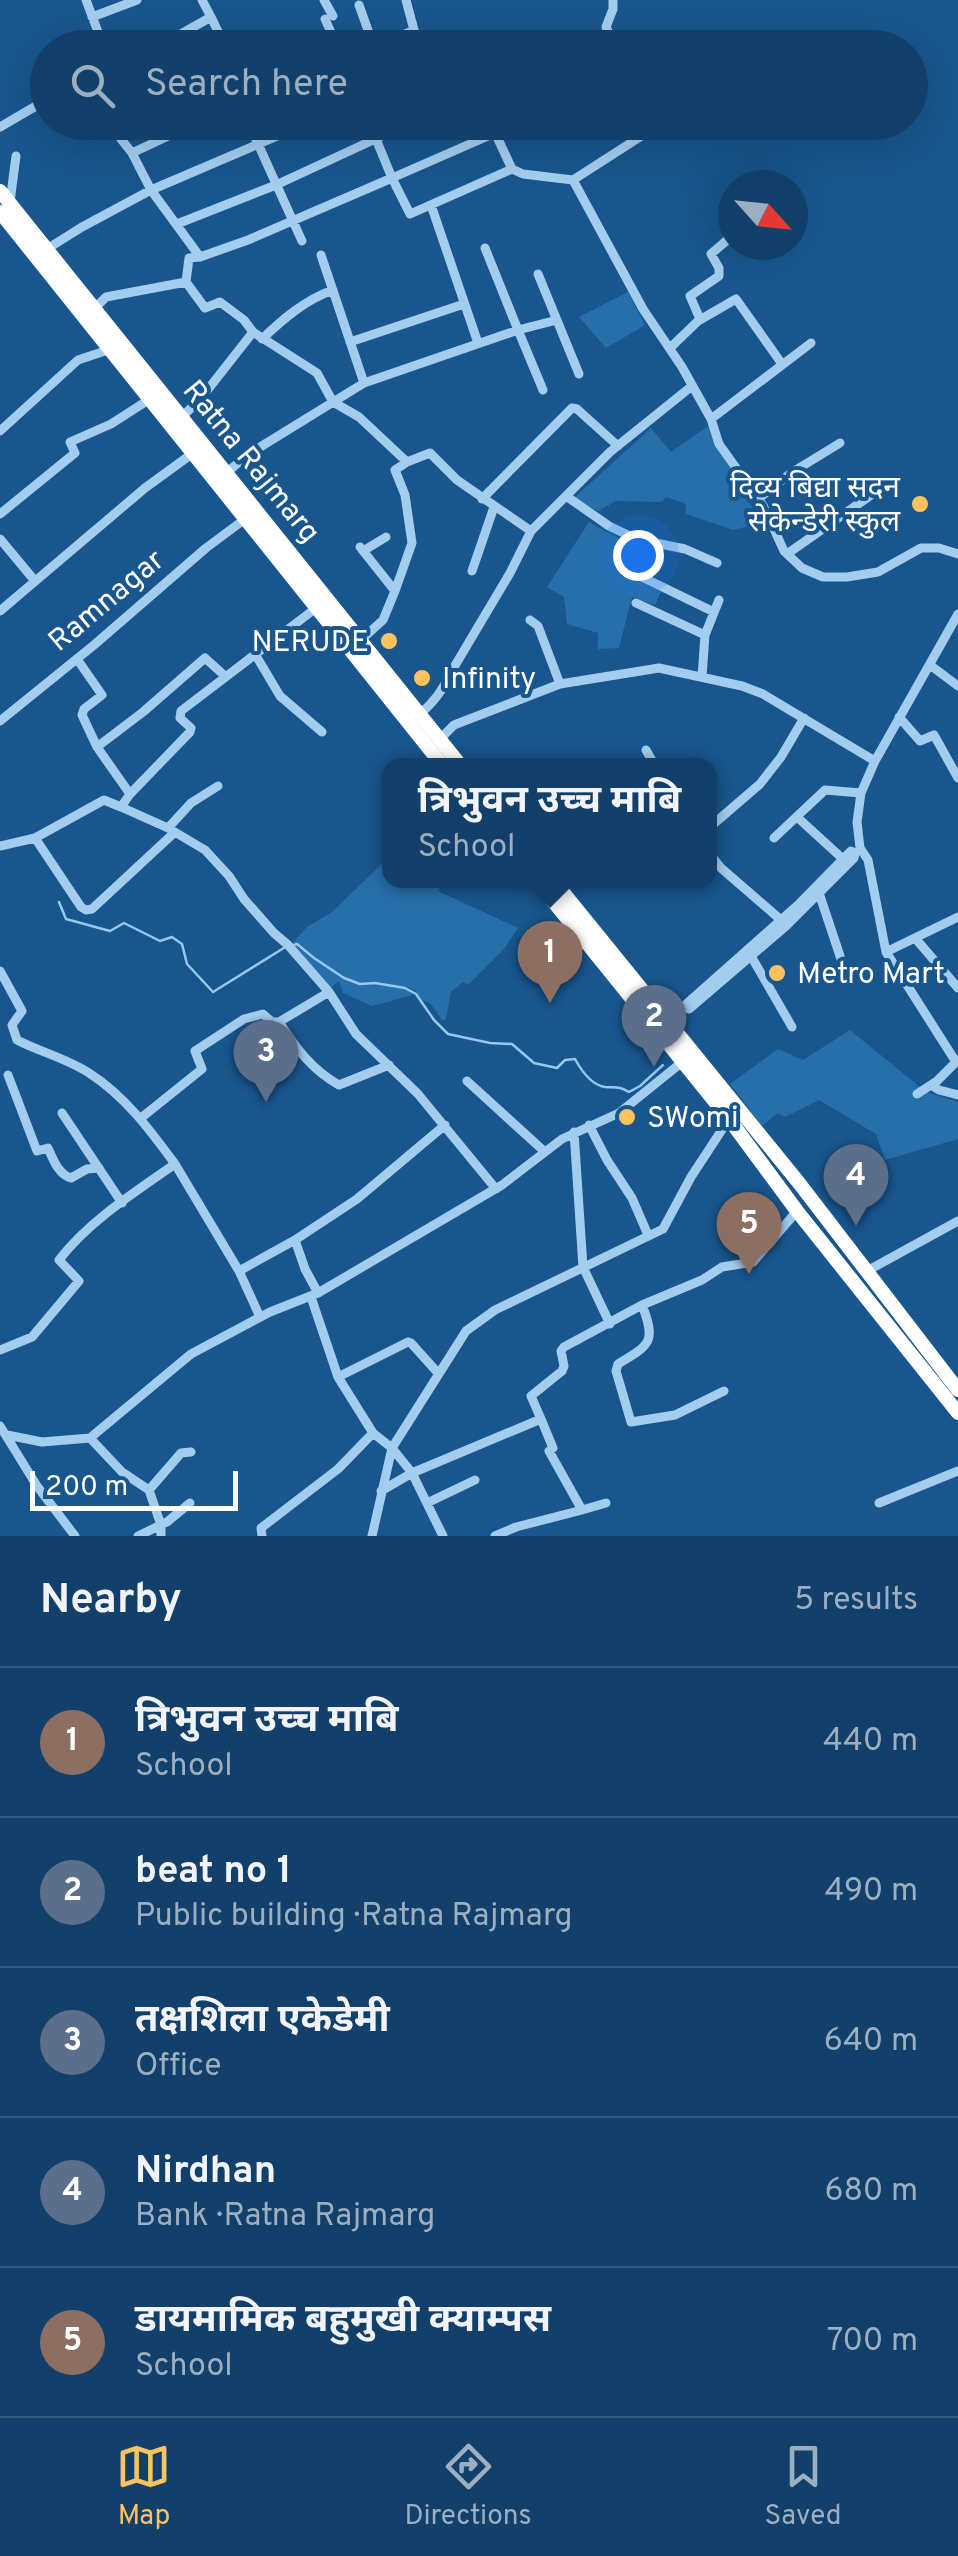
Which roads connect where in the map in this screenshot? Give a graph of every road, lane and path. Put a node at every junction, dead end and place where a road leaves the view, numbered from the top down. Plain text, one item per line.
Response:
1 (86, 0) edge
2 (138, 0) edge
3 (202, 0) edge
4 (324, 0) edge
5 (406, 0) edge
6 (613, 0) edge
7 (359, 6) dead end
8 (92, 18) junction
9 (210, 18) junction
10 (97, 30) edge
11 (188, 30) edge
12 (216, 30) edge
13 (333, 30) edge
14 (368, 30) edge
15 (414, 30) edge
16 (607, 30) edge
17 (30, 110) edge
18 (0, 127) edge
19 (123, 140) edge
20 (160, 140) edge
21 (256, 140) edge
22 (271, 140) edge
23 (370, 140) edge
24 (377, 140) edge
25 (469, 140) edge
26 (498, 140) edge
27 (636, 140) edge
28 (258, 146) junction
29 (132, 153) junction
30 (16, 156) dead end
31 (512, 170) junction
32 (392, 178) junction
33 (573, 180) junction
34 (276, 185) junction
35 (152, 190) junction
36 (3, 202) edge
37 (432, 205) junction
38 (292, 222) junction
39 (177, 224) junction
40 (302, 242) dead end
41 (485, 248) dead end
42 (718, 248) edge
43 (47, 249) junction
44 (321, 255) dead end
45 (200, 257) junction
46 (538, 274) dead end
47 (186, 282) junction
48 (332, 290) junction
49 (464, 304) junction
50 (95, 308) junction
51 (556, 320) junction
52 (700, 320) junction
53 (518, 330) junction
54 (253, 332) junction
55 (262, 340) junction
56 (350, 342) junction
57 (478, 343) junction
58 (810, 343) dead end
59 (111, 348) junction
60 (670, 348) junction
61 (782, 364) junction
62 (579, 374) dead end
63 (364, 384) junction
64 (692, 386) junction
65 (543, 390) dead end
66 (150, 399) junction
67 (333, 402) junction
68 (180, 418) junction
69 (711, 419) junction
70 (0, 431) edge
71 (840, 442) dead end
72 (618, 446) junction
73 (193, 453) junction
74 (407, 462) junction
75 (226, 473) junction
76 (894, 479) dead end
77 (566, 496) junction
78 (482, 499) junction
79 (758, 499) junction
80 (494, 506) junction
81 (0, 514) edge
82 (245, 519) junction
83 (531, 531) junction
84 (386, 537) dead end
85 (0, 539) edge
86 (787, 554) junction
87 (958, 554) edge
88 (717, 563) dead end
89 (472, 571) dead end
90 (644, 578) dead end
91 (35, 582) junction
92 (396, 591) junction
93 (719, 600) dead end
94 (636, 603) dead end
95 (316, 608) junction
96 (0, 611) edge
97 (714, 612) junction
98 (958, 614) edge
99 (530, 620) dead end
100 (706, 636) junction
101 (361, 640) junction
102 (255, 654) junction
103 (77, 659) junction
104 (930, 665) junction
105 (225, 676) junction
106 (702, 678) junction
107 (560, 684) junction
108 (958, 686) edge
109 (420, 714) junction
110 (804, 718) junction
111 (899, 718) junction
112 (0, 721) edge
113 (322, 732) dead end
114 (440, 740) junction
115 (97, 748) junction
116 (646, 750) dead end
117 (437, 758) edge
118 (455, 758) edge
119 (650, 758) edge
120 (874, 760) junction
121 (958, 778) edge
122 (218, 786) dead end
123 (862, 793) junction
124 (130, 794) junction
125 (122, 807) junction
126 (797, 816) junction
127 (717, 821) edge
128 (172, 830) junction
129 (35, 838) junction
130 (774, 838) dead end
131 (0, 846) edge
132 (852, 854) junction
133 (717, 863) edge
134 (542, 888) edge
135 (559, 888) edge
136 (820, 893) junction
137 (803, 906) junction
138 (958, 917) edge
139 (781, 920) junction
140 (916, 938) junction
141 (886, 952) junction
142 (746, 958) junction
143 (0, 970) edge
144 (848, 980) dead end
145 (958, 988) edge
146 (330, 992) junction
147 (279, 1022) junction
148 (668, 1023) junction
149 (792, 1028) dead end
150 (957, 1061) edge
151 (682, 1063) junction
152 (389, 1065) junction
153 (8, 1075) dead end
154 (467, 1081) dead end
155 (931, 1085) junction
156 (917, 1094) dead end
157 (958, 1095) edge
158 (62, 1113) dead end
159 (141, 1118) junction
160 (729, 1120) junction
161 (444, 1125) junction
162 (589, 1125) junction
163 (574, 1132) junction
164 (545, 1152) junction
165 (175, 1164) junction
166 (99, 1168) junction
167 (496, 1188) junction
168 (122, 1203) junction
169 (798, 1211) junction
170 (958, 1221) edge
171 (648, 1235) junction
172 (296, 1240) junction
173 (583, 1267) junction
174 (238, 1271) junction
175 (867, 1271) junction
176 (315, 1295) junction
177 (642, 1305) junction
178 (260, 1317) junction
179 (610, 1324) junction
180 (0, 1350) edge
181 (438, 1373) junction
182 (338, 1376) junction
183 (958, 1390) edge
184 (724, 1391) dead end
185 (958, 1412) edge
186 (541, 1418) junction
187 (0, 1426) edge
188 (373, 1433) junction
189 (8, 1435) junction
190 (90, 1438) junction
191 (392, 1448) junction
192 (191, 1452) dead end
193 (958, 1470) edge
194 (412, 1473) junction
195 (475, 1480) dead end
196 (149, 1490) junction
197 (381, 1491) junction
198 (606, 1502) dead end
199 (190, 1503) dead end
200 (427, 1503) junction
201 (879, 1503) dead end
202 (582, 1510) junction
203 (161, 1530) edge
204 (76, 1536) edge
205 (138, 1536) edge
206 (262, 1536) edge
207 (372, 1536) edge
208 (444, 1536) edge
209 (495, 1536) edge

1 - 8 street
2 - 8 street
3 - 9 street
4 - 13 street
5 - 15 street
6 - 16 street
7 - 14 street
8 - 10 street
9 - 11 street
9 - 12 street
17 - 18 street
19 - 29 street
20 - 29 street
21 - 28 street
22 - 28 street
23 - 34 street
24 - 32 street
25 - 32 street
26 - 31 street
27 - 33 street
28 - 34 street
28 - 35 street
29 - 35 street
30 - 36 street
31 - 33 street
31 - 37 street
32 - 37 street
32 - 38 street
33 - 60 street
34 - 38 street
34 - 39 street
35 - 39 street
35 - 43 street
36 - 43 highway, Ratna Rajmarg
36 - 59 highway, Ratna Rajmarg
37 - 49 street
38 - 40 street
38 - 45 street
39 - 45 street
41 - 53 street
42 - 52 street
43 - 50 highway, Ratna Rajmarg
44 - 48 street
45 - 47 street
46 - 51 street
47 - 50 street
47 - 54 street
48 - 55 street
48 - 56 street
49 - 56 street
49 - 57 street
50 - 68 highway, Ratna Rajmarg
51 - 53 street
51 - 62 street
52 - 60 street
52 - 61 street
53 - 57 street
53 - 65 street
54 - 55 street
54 - 68 street
55 - 67 street
56 - 63 street
57 - 63 street
58 - 61 street
59 - 66 highway, Ratna Rajmarg
59 - 70 street
60 - 64 street
61 - 69 street
63 - 67 street
64 - 69 street
64 - 72 street
66 - 73 highway, Ratna Rajmarg
66 - 81 street
67 - 74 street
67 - 75 street
68 - 75 highway, Ratna Rajmarg
69 - 79 street
71 - 79 street
72 - 77 street
72 - 78 street
73 - 82 highway, Ratna Rajmarg
73 - 91 street
74 - 78 street
74 - 92 street
75 - 101 highway, Ratna Rajmarg
76 - 86 street
77 - 83 street
77 - 88 street
78 - 80 street
79 - 86 street
80 - 83 street
80 - 89 street
82 - 95 highway, Ratna Rajmarg
82 - 103 street, Ramnagar
83 - 109 street
84 - 92 street
85 - 91 street
86 - 87 street
90 - 97 street
91 - 96 street
92 - 101 street
93 - 97 street
94 - 100 street
95 - 102 street
95 - 117 highway, Ratna Rajmarg
97 - 100 street
98 - 104 street
99 - 107 street
100 - 106 street
101 - 109 highway, Ratna Rajmarg
102 - 105 street
102 - 113 street
103 - 112 street, Ramnagar
103 - 115 street
104 - 108 street
104 - 111 street
105 - 115 street
105 - 124 street
106 - 107 street
106 - 110 street
107 - 114 street
109 - 114 highway, Ratna Rajmarg
110 - 120 street
110 - 127 street
111 - 120 street
111 - 121 street
114 - 118 highway, Ratna Rajmarg
115 - 124 street
116 - 119 street
120 - 123 street
122 - 128 street
123 - 126 street
123 - 132 street
124 - 125 street
125 - 128 street
125 - 129 street
126 - 130 street
126 - 132 street
128 - 129 street
128 - 146 street
129 - 131 street
132 - 136 street
132 - 137 street
132 - 141 street
133 - 139 street
134 - 151 highway
135 - 148 highway
136 - 137 street
136 - 144 street
137 - 139 street
137 - 142 street
138 - 140 street
139 - 142 street
140 - 141 street
140 - 145 street
141 - 150 street
142 - 148 street
142 - 149 street
143 - 159 street
146 - 147 street
146 - 152 street
147 - 152 street
147 - 159 street
148 - 175 highway
150 - 155 street
151 - 160 highway
151 - 162 street
152 - 161 street
153 - 166 street
154 - 164 street
155 - 156 street
155 - 157 street
158 - 166 street
159 - 165 street
160 - 169 highway
160 - 171 street
161 - 167 street
161 - 172 street
162 - 163 street
162 - 171 street
163 - 164 street
163 - 173 street
164 - 167 street
165 - 168 street
165 - 174 street
166 - 168 street
167 - 176 street
168 - 180 street
169 - 177 street
169 - 185 highway
170 - 175 street
171 - 173 street
172 - 174 street
172 - 176 street
173 - 179 street
173 - 181 street
174 - 178 street
175 - 183 highway
176 - 178 street
176 - 182 street
177 - 179 street
177 - 184 street
178 - 190 street
179 - 186 street
181 - 182 street
181 - 191 street
182 - 188 street
186 - 194 street
186 - 202 street
187 - 189 street
188 - 191 street
188 - 206 street
189 - 190 street
189 - 204 street
190 - 196 street
191 - 194 street
191 - 197 street
192 - 196 street
193 - 201 street
194 - 197 street
194 - 200 street
195 - 200 street
196 - 203 street
197 - 207 street
198 - 202 street
199 - 203 street
200 - 208 street
202 - 209 street
203 - 205 street

